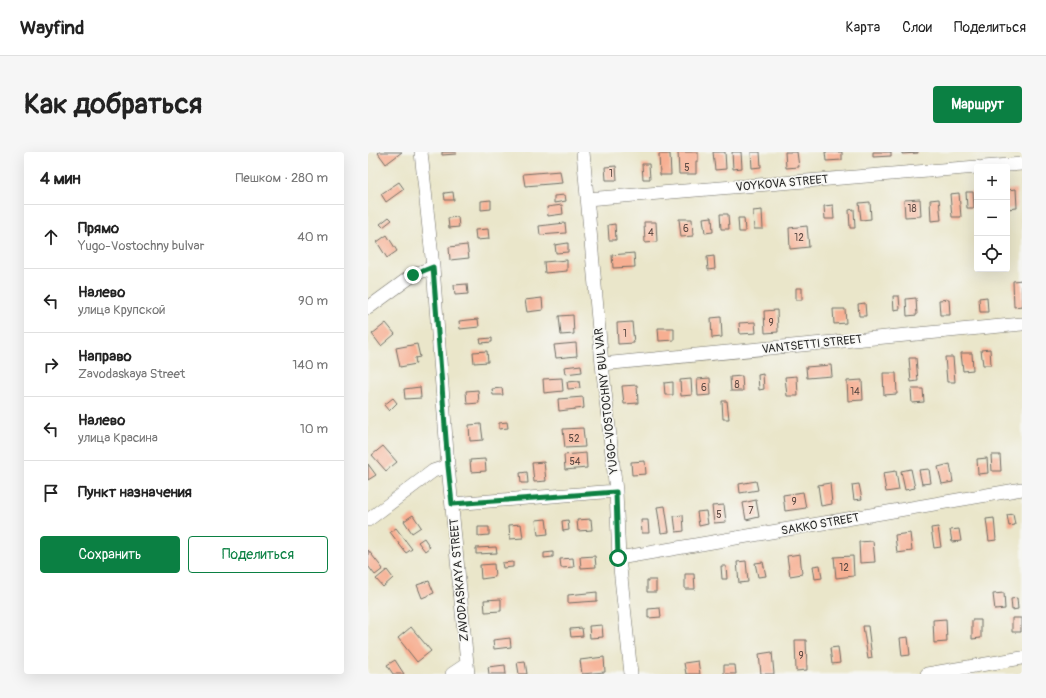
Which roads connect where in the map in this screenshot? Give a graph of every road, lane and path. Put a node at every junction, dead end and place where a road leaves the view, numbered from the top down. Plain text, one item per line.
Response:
1 (421, 152) edge
2 (583, 152) edge
3 (1022, 164) edge
4 (1010, 165) edge
5 (974, 168) edge
6 (587, 199) junction
7 (433, 267) junction
8 (368, 308) edge
9 (1022, 324) edge
10 (602, 364) junction
11 (448, 466) junction
12 (1022, 489) edge
13 (616, 492) junction
14 (452, 504) junction
15 (368, 520) edge
16 (618, 558) junction
17 (1022, 658) edge
18 (468, 669) edge
19 (452, 674) edge
20 (631, 674) edge
21 (927, 674) edge

1 - 7 street, ZAVODASKAYA STREET
2 - 6 street, YUGO-VOSTOCHNY BULVAR
3 - 4 street
5 - 6 street, VOYKOVA STREET
6 - 10 street, YUGO-VOSTOCHNY BULVAR
7 - 8 street
7 - 11 street, ZAVODASKAYA STREET
9 - 10 street, VANTSETTI STREET
10 - 13 street, YUGO-VOSTOCHNY BULVAR
11 - 14 street, ZAVODASKAYA STREET
11 - 15 street
12 - 16 street, SAKKO STREET
13 - 14 street
13 - 16 street, YUGO-VOSTOCHNY BULVAR
14 - 18 street, ZAVODASKAYA STREET
16 - 20 street, YUGO-VOSTOCHNY BULVAR
17 - 21 street
18 - 19 street

